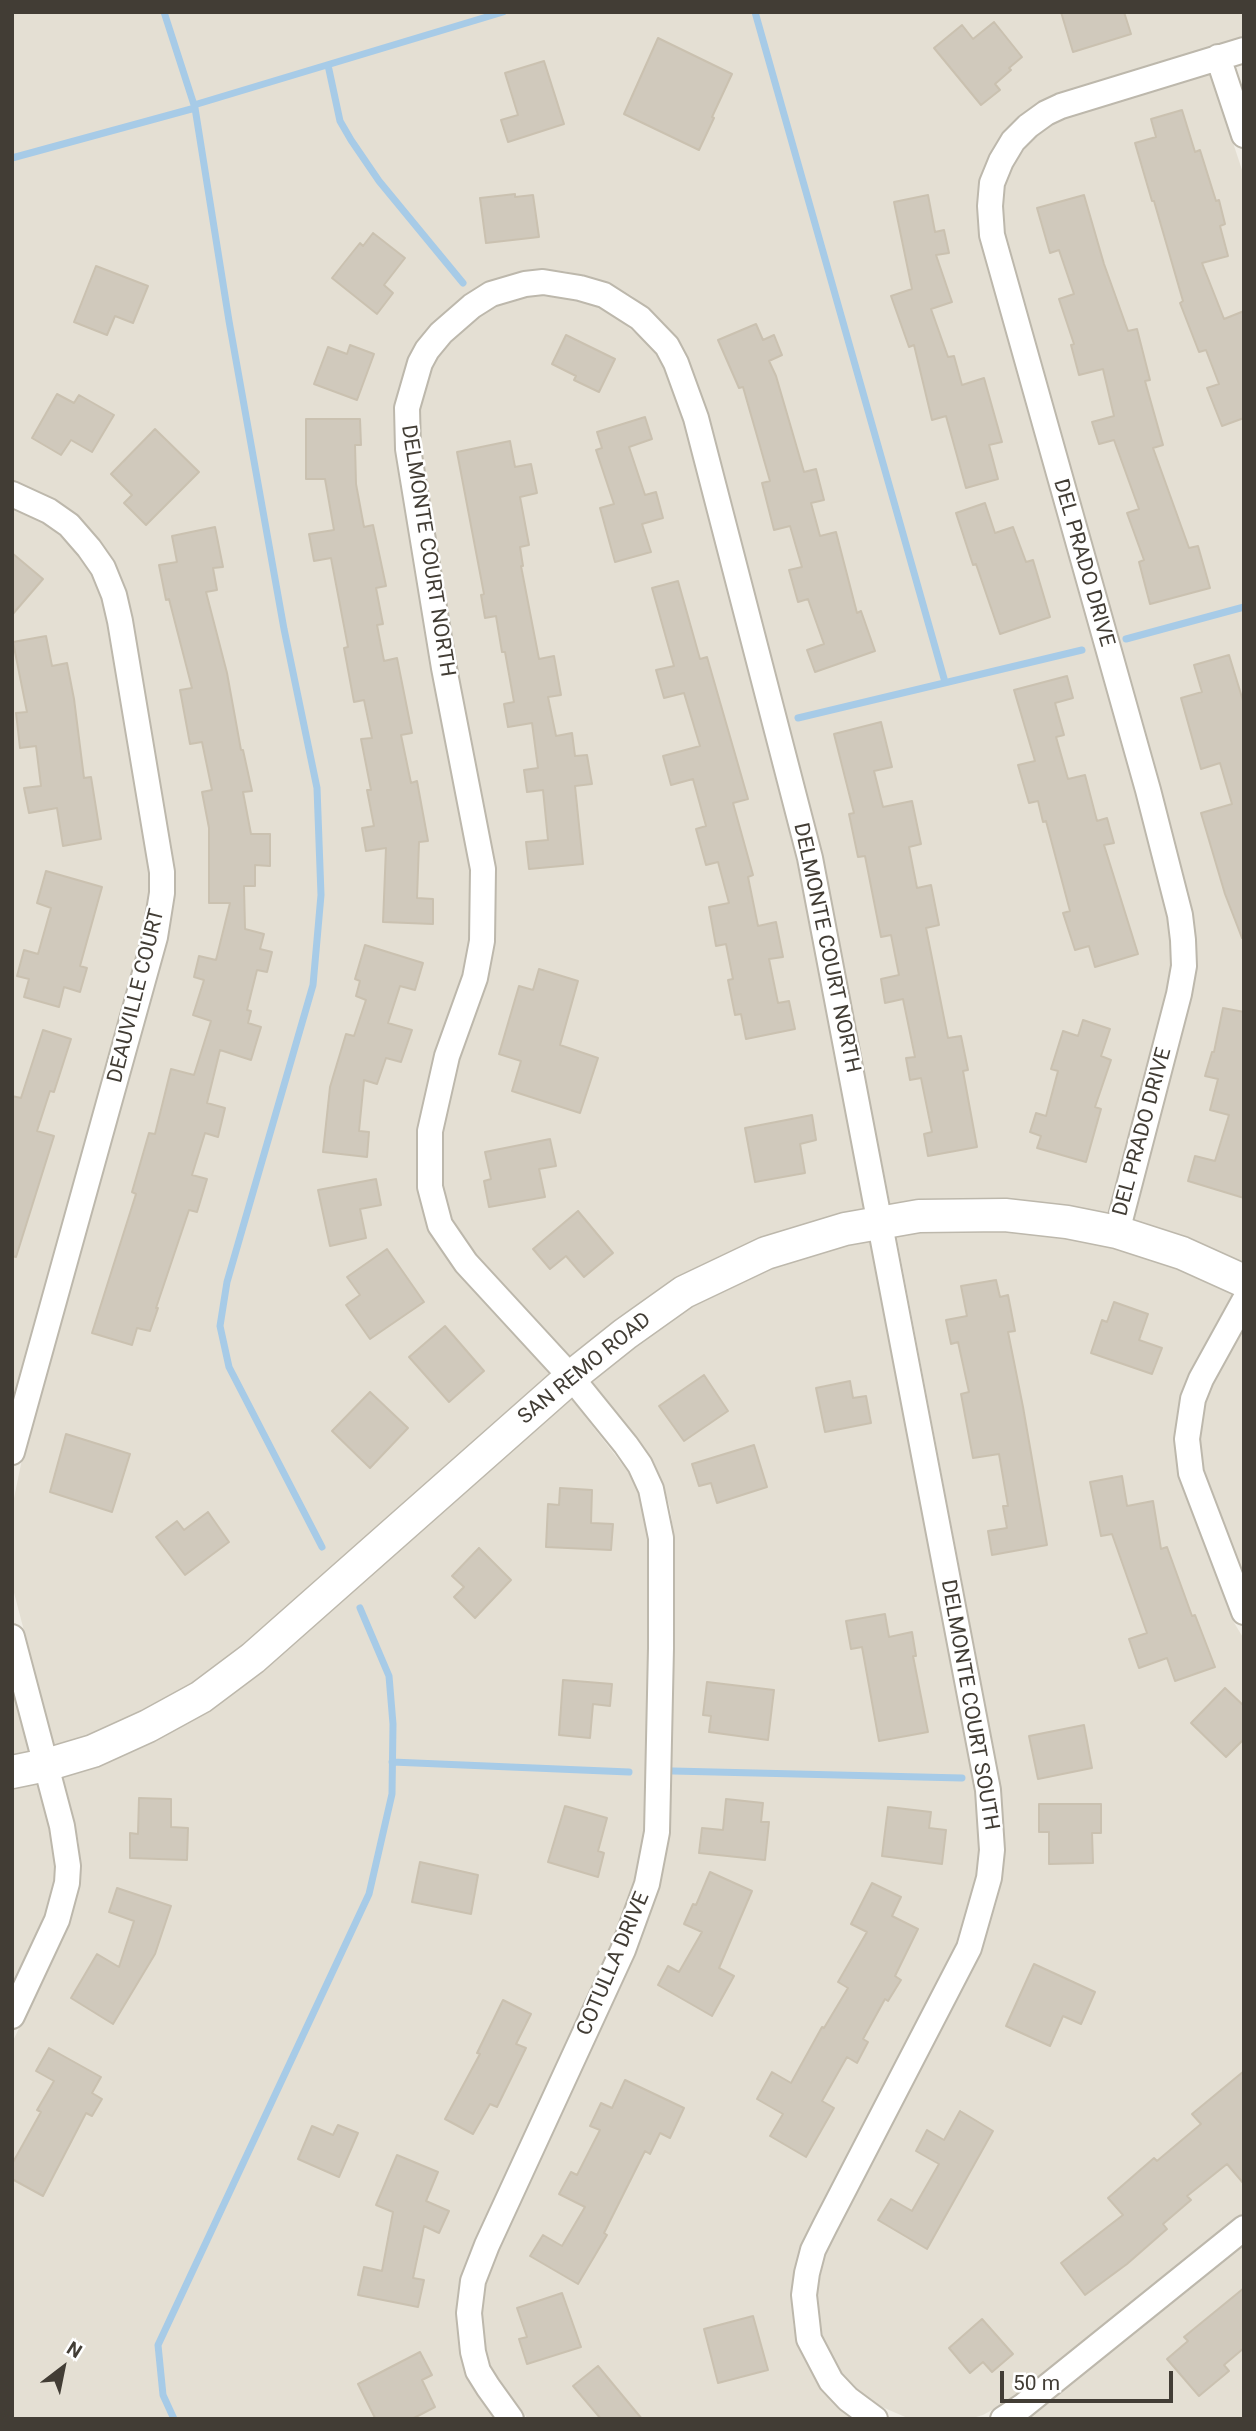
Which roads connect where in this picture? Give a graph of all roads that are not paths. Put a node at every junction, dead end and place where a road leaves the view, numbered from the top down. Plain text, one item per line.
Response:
1 (1244, 50) edge
2 (1218, 57) junction
3 (1244, 135) edge
4 (12, 494) edge
5 (881, 1222) junction
6 (1117, 1232) junction
7 (1244, 1281) edge
8 (1244, 1301) edge
9 (571, 1377) junction
10 (12, 1452) edge
11 (1244, 1612) edge
12 (12, 1637) edge
13 (46, 1765) junction
14 (12, 1772) edge
15 (12, 2016) edge
16 (1244, 2228) edge
17 (511, 2419) edge
18 (875, 2419) edge
19 (1003, 2419) edge

1 - 2 street, DEL PRADO DRIVE
2 - 3 street
2 - 6 street, DEL PRADO DRIVE
4 - 10 street, DEAUVILLE COURT
5 - 6 street, SAN REMO ROAD
5 - 9 street, SAN REMO ROAD
5 - 9 street, DELMONTE COURT NORTH
5 - 18 street, DELMONTE COURT SOUTH
6 - 7 street, SAN REMO ROAD
8 - 11 street
9 - 13 street, SAN REMO ROAD
9 - 17 street, COTULLA DRIVE
12 - 13 street
13 - 14 street, SAN REMO ROAD
13 - 15 street
16 - 19 street

